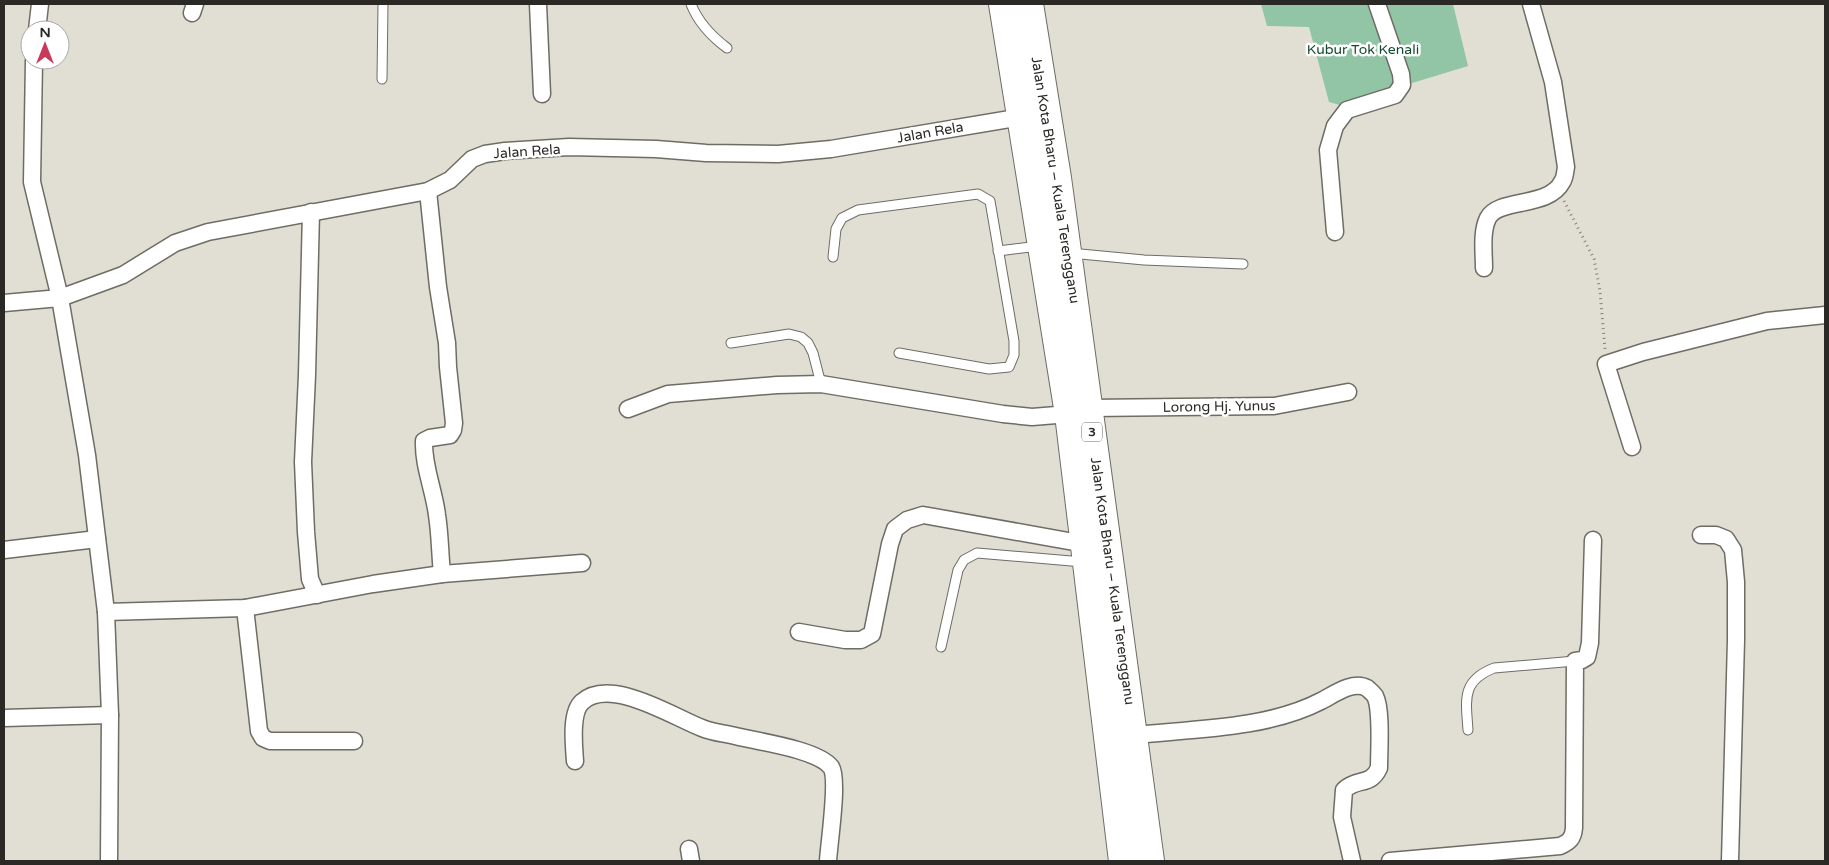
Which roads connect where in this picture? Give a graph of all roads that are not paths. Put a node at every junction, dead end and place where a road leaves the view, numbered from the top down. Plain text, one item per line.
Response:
1 (40, 4) edge
2 (383, 4) edge
3 (538, 4) edge
4 (691, 4) edge
5 (1003, 4) edge
6 (1028, 4) edge
7 (1377, 4) edge
8 (1531, 4) edge
9 (38, 20) edge
10 (726, 48) dead end
11 (34, 70) edge
12 (382, 79) dead end
13 (542, 94) dead end
14 (1022, 117) junction
15 (428, 191) junction
16 (311, 212) junction
17 (1336, 232) dead end
18 (1055, 249) junction
19 (998, 251) junction
20 (833, 257) dead end
21 (1243, 264) dead end
22 (1484, 268) dead end
23 (60, 298) junction
24 (4, 303) edge
25 (1825, 315) edge
26 (730, 343) dead end
27 (898, 353) dead end
28 (821, 384) junction
29 (1348, 392) dead end
30 (628, 410) dead end
31 (1079, 411) junction
32 (1632, 447) dead end
33 (1701, 535) dead end
34 (97, 539) junction
35 (1593, 540) dead end
36 (4, 550) edge
37 (1086, 553) junction
38 (582, 564) dead end
39 (442, 574) junction
40 (317, 595) junction
41 (246, 608) junction
42 (106, 612) junction
43 (799, 632) dead end
44 (941, 647) dead end
45 (1575, 662) junction
46 (110, 715) junction
47 (4, 718) edge
48 (1468, 730) dead end
49 (1134, 735) junction
50 (354, 741) dead end
51 (575, 761) dead end
52 (109, 861) edge
53 (828, 861) edge
54 (1123, 861) edge
55 (1150, 861) edge
56 (1352, 861) edge
57 (1390, 861) edge
58 (1730, 861) edge

1 - 9 street
2 - 12 lane
3 - 13 street
4 - 10 lane
5 - 14 highway, Jalan Kota Bharu – Kuala Terengganu / 3
6 - 18 highway, Jalan Kota Bharu – Kuala Terengganu / 3
7 - 17 street
8 - 22 street
11 - 23 street
14 - 15 street, Jalan Rela
14 - 18 highway, Jalan Kota Bharu – Kuala Terengganu / 3
15 - 16 street, Jalan Rela
15 - 39 street
16 - 23 street, Jalan Rela
16 - 40 street
18 - 19 lane
18 - 21 lane
18 - 31 highway, Jalan Kota Bharu – Kuala Terengganu / 3
19 - 20 lane
19 - 27 lane
23 - 24 street, Jalan Rela
23 - 34 street
25 - 32 street
26 - 28 lane
28 - 30 street, Lorong Hj. Yunus
28 - 31 street, Lorong Hj. Yunus
29 - 31 street, Lorong Hj. Yunus
31 - 37 highway, Jalan Kota Bharu – Kuala Terengganu / 3
31 - 49 highway, Jalan Kota Bharu – Kuala Terengganu / 3
33 - 58 street
34 - 36 street
34 - 42 street
35 - 45 street
37 - 43 street
37 - 44 lane
37 - 54 highway, Jalan Kota Bharu – Kuala Terengganu / 3
38 - 39 street
39 - 40 street
40 - 41 street
41 - 42 street
41 - 50 street
42 - 46 street
45 - 48 lane
45 - 57 street
46 - 47 street
46 - 52 street
49 - 55 highway, Jalan Kota Bharu – Kuala Terengganu / 3
49 - 56 street
51 - 53 street

